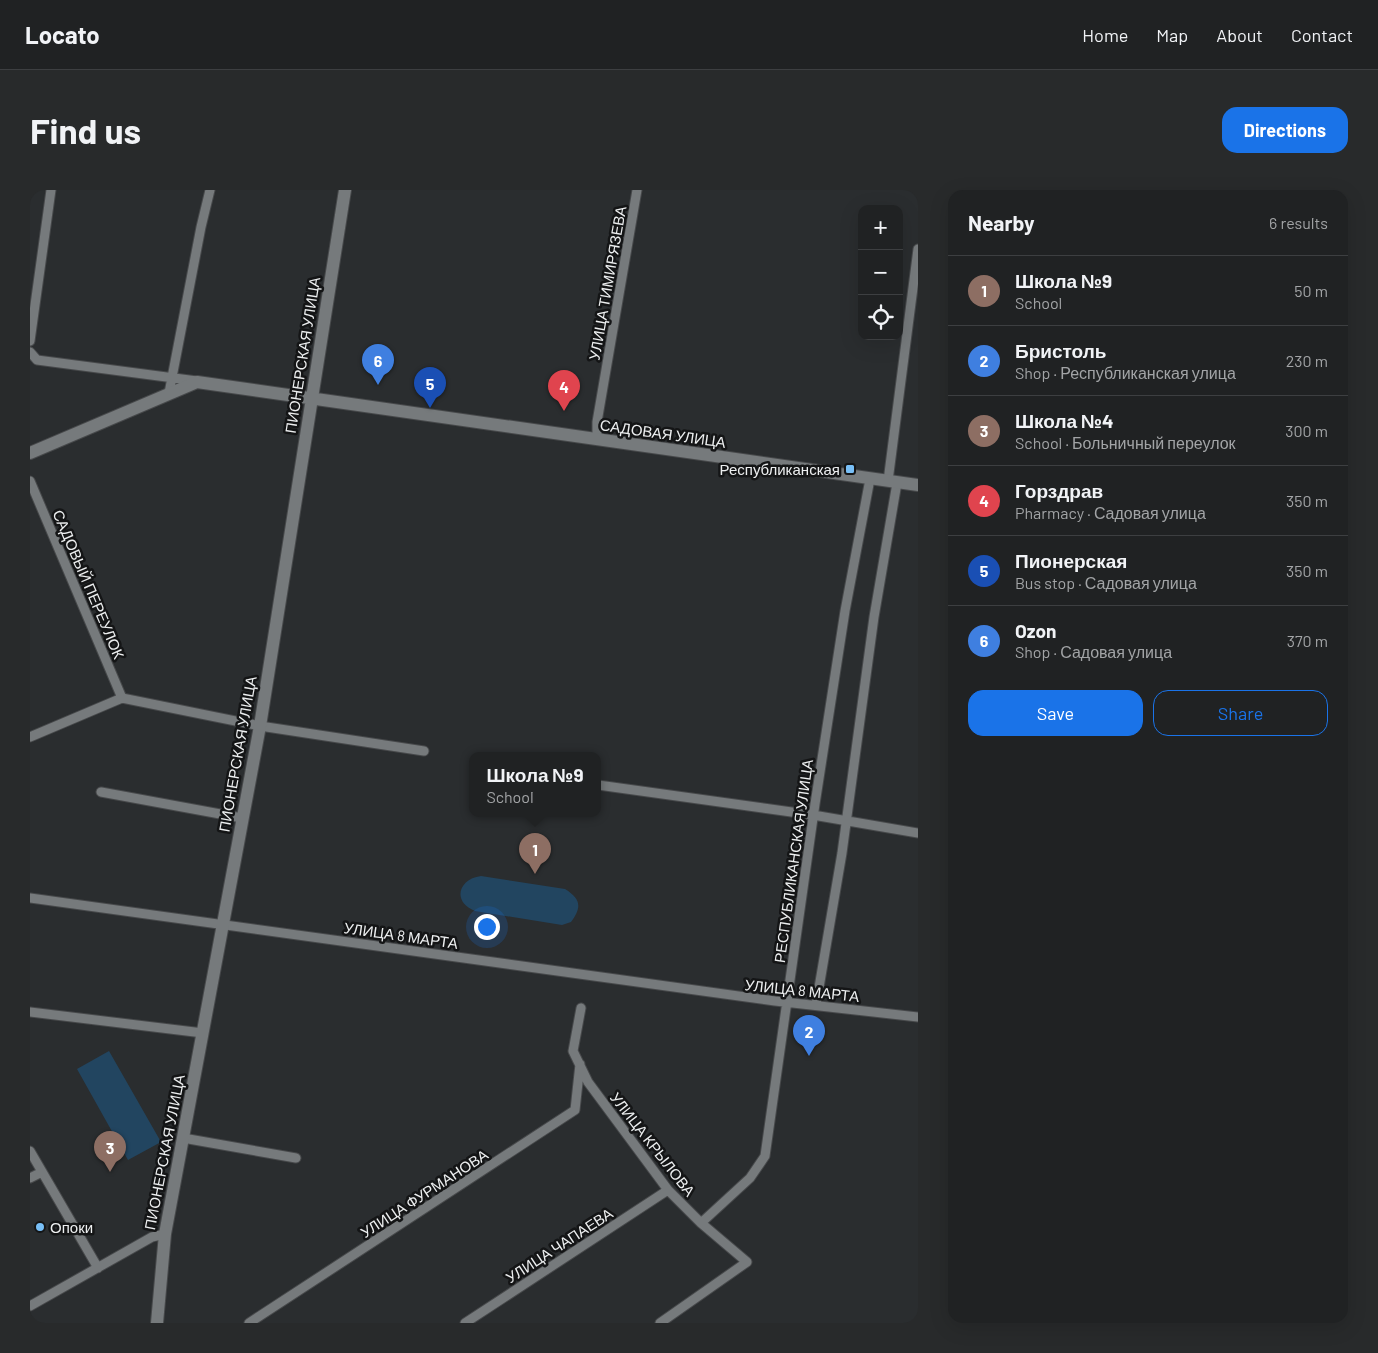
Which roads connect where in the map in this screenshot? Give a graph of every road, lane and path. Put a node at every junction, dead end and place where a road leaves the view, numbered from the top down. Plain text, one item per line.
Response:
1 (51, 190) edge
2 (210, 190) edge
3 (345, 190) edge
4 (637, 190) edge
5 (918, 249) edge
6 (30, 341) edge
7 (30, 352) edge
8 (172, 378) junction
9 (197, 382) junction
10 (169, 393) junction
11 (311, 399) junction
12 (597, 440) junction
13 (30, 453) edge
14 (870, 479) junction
15 (30, 481) edge
16 (893, 482) junction
17 (918, 485) edge
18 (122, 698) junction
19 (260, 726) junction
20 (30, 737) edge
21 (424, 751) dead end
22 (601, 785) edge
23 (101, 792) dead end
24 (813, 815) junction
25 (242, 818) junction
26 (846, 821) junction
27 (918, 833) edge
28 (30, 898) edge
29 (222, 924) junction
30 (786, 1003) junction
31 (816, 1005) junction
32 (581, 1008) dead end
33 (30, 1012) edge
34 (918, 1017) edge
35 (203, 1033) junction
36 (580, 1064) junction
37 (184, 1138) junction
38 (30, 1151) edge
39 (296, 1158) dead end
40 (42, 1172) junction
41 (30, 1178) edge
42 (668, 1190) junction
43 (701, 1223) junction
44 (165, 1234) junction
45 (98, 1268) junction
46 (30, 1306) edge
47 (157, 1323) edge
48 (249, 1323) edge
49 (465, 1323) edge
50 (660, 1323) edge

1 - 6 street
2 - 8 street
3 - 11 street, ПИОНЕРСКАЯ УЛИЦА
4 - 12 street, УЛИЦА ТИМИРЯЗЕВА
5 - 16 street
7 - 8 street
8 - 9 street
8 - 10 street
9 - 10 street
9 - 11 street, САДОВАЯ УЛИЦА
10 - 13 street
11 - 12 street, САДОВАЯ УЛИЦА
11 - 19 street, ПИОНЕРСКАЯ УЛИЦА
12 - 14 street, САДОВАЯ УЛИЦА
14 - 16 street, САДОВАЯ УЛИЦА
14 - 24 street, РЕСПУБЛИКАНСКАЯ УЛИЦА
15 - 18 street, САДОВЫЙ ПЕРЕУЛОК
16 - 17 street, САДОВАЯ УЛИЦА
16 - 26 street
18 - 19 street
18 - 20 street
19 - 21 street
19 - 25 street, ПИОНЕРСКАЯ УЛИЦА
22 - 24 street
23 - 25 street
24 - 26 street
24 - 30 street, РЕСПУБЛИКАНСКАЯ УЛИЦА
25 - 29 street, ПИОНЕРСКАЯ УЛИЦА
26 - 27 street
26 - 31 street
28 - 29 street, УЛИЦА 8 МАРТА
29 - 30 street, УЛИЦА 8 МАРТА
29 - 35 street, ПИОНЕРСКАЯ УЛИЦА
30 - 31 street, УЛИЦА 8 МАРТА
30 - 43 street, РЕСПУБЛИКАНСКАЯ УЛИЦА
31 - 34 street, УЛИЦА 8 МАРТА
32 - 36 street, УЛИЦА КРЫЛОВА
33 - 35 street
35 - 37 street, ПИОНЕРСКАЯ УЛИЦА
36 - 42 street, УЛИЦА КРЫЛОВА
36 - 48 street, УЛИЦА ФУРМАНОВА
37 - 39 street
37 - 44 street, ПИОНЕРСКАЯ УЛИЦА
38 - 40 street
40 - 41 street
40 - 45 street
42 - 43 street, УЛИЦА КРЫЛОВА
42 - 49 street, УЛИЦА ЧАПАЕВА
43 - 50 street, УЛИЦА КРЫЛОВА
44 - 45 street
44 - 47 street, ПИОНЕРСКАЯ УЛИЦА
45 - 46 street

